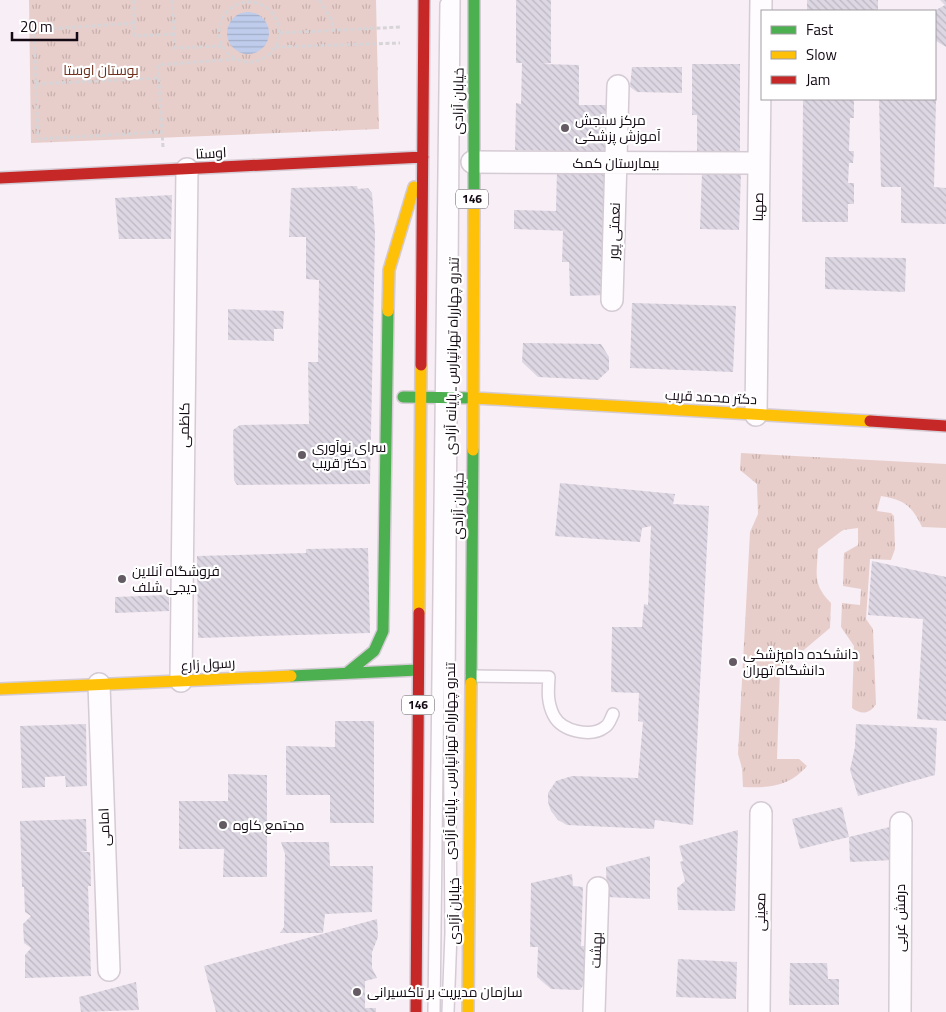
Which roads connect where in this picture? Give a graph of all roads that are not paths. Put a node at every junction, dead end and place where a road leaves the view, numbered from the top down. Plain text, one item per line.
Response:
1 (424, 0) edge
2 (446, 0) edge
3 (454, 0) edge
4 (474, 0) edge
5 (761, 0) edge
6 (618, 86) dead end
7 (422, 157) junction
8 (472, 162) junction
9 (616, 162) junction
10 (759, 163) junction
11 (188, 169) junction
12 (0, 178) edge
13 (612, 300) dead end
14 (387, 397) junction
15 (420, 398) junction
16 (448, 398) junction
17 (474, 398) junction
18 (756, 415) junction
19 (946, 426) edge
20 (418, 670) junction
21 (348, 673) junction
22 (471, 676) junction
23 (181, 681) junction
24 (99, 684) junction
25 (0, 689) edge
26 (613, 714) dead end
27 (761, 813) dead end
28 (901, 823) dead end
29 (598, 888) dead end
30 (109, 970) dead end
31 (416, 1012) edge
32 (434, 1012) edge
33 (448, 1012) edge
34 (468, 1012) edge
35 (594, 1012) edge
36 (759, 1012) edge
37 (900, 1012) edge

1 - 7 main road, 146
2 - 16 lane
3 - 16 lane, تندرو چهارراه تهرانپارس ـ پایانه آزادی
4 - 8 main road, خیابان آزادی / 146
5 - 10 street, صهبا
6 - 9 street, نعمتی پور
7 - 11 main road, اوستا
7 - 14 main road
7 - 15 main road, 146
8 - 9 street, بیمارستان کمک
8 - 17 main road, خیابان آزادی / 146
9 - 10 street, بیمارستان کمک
9 - 13 street, نعمتی پور
10 - 18 street, صهبا
11 - 12 main road, اوستا
11 - 23 street, کاظمی
14 - 15 main road, دکتر محمد قریب
14 - 21 main road
15 - 16 main road, دکتر محمد قریب
15 - 20 main road, 146
16 - 17 main road, دکتر محمد قریب
16 - 32 lane
16 - 33 lane, تندرو چهارراه تهرانپارس ـ پایانه آزادی
17 - 18 main road, دکتر محمد قریب
17 - 22 main road, خیابان آزادی / 146
18 - 19 main road, دکتر محمد قریب
20 - 21 main road, رسول زارع
20 - 31 main road, 146
21 - 23 main road, رسول زارع
22 - 26 lane
22 - 34 main road, خیابان آزادی / 146
23 - 24 main road, رسول زارع
24 - 25 main road, رسول زارع
24 - 30 street, امامی
27 - 36 street, معینی
28 - 37 street, درفش غربی
29 - 35 street, بهشت

